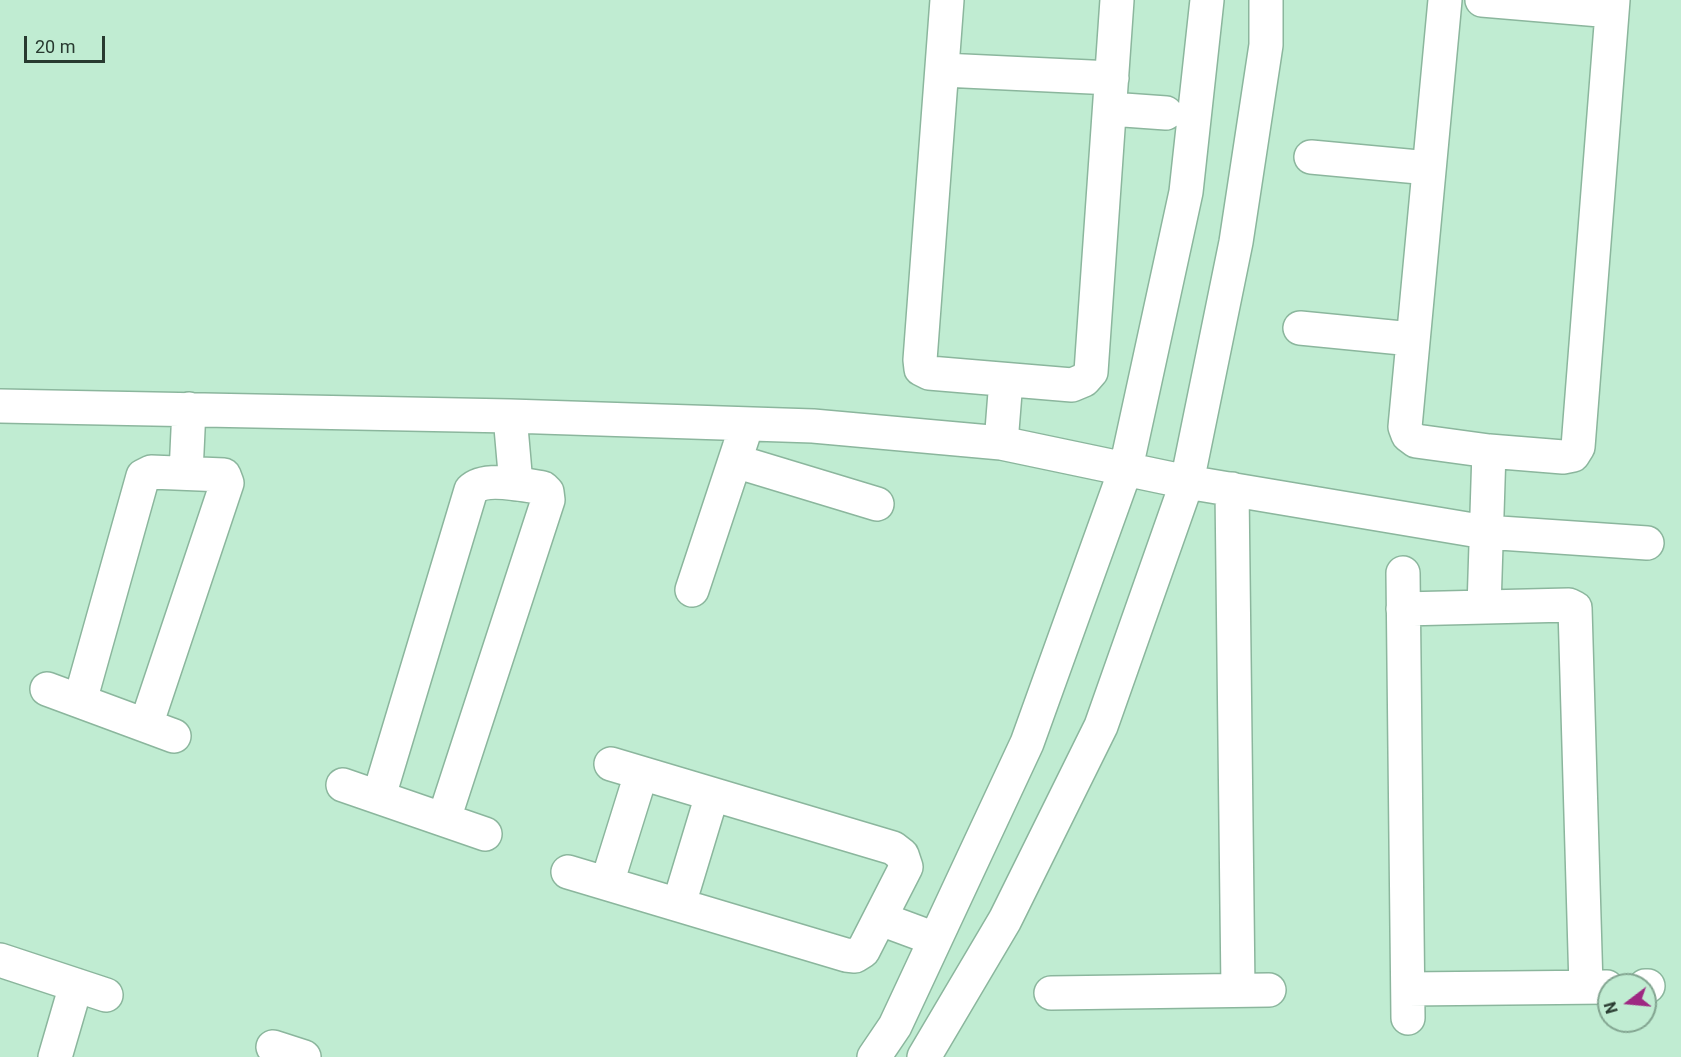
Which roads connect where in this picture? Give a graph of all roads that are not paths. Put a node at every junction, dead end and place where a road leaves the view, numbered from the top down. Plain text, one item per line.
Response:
1 (947, 0) edge
2 (1117, 0) edge
3 (1208, 0) edge
4 (1266, 0) edge
5 (1445, 0) edge
6 (1482, 0) edge
7 (1613, 5) edge
8 (943, 70) junction
9 (1111, 93) junction
10 (1166, 113) dead end
11 (1311, 157) dead end
12 (1429, 168) junction
13 (1300, 328) dead end
14 (1412, 339) junction
15 (1006, 380) junction
16 (0, 406) edge
17 (189, 409) junction
18 (510, 416) junction
19 (747, 424) junction
20 (1001, 443) junction
21 (1489, 451) junction
22 (735, 461) junction
23 (1126, 468) junction
24 (186, 473) junction
25 (1187, 482) junction
26 (516, 484) junction
27 (1232, 489) junction
28 (877, 504) dead end
29 (1485, 532) junction
30 (1647, 543) dead end
31 (1404, 573) dead end
32 (692, 590) dead end
33 (1484, 607) junction
34 (1403, 609) junction
35 (48, 689) dead end
36 (80, 701) junction
37 (344, 784) dead end
38 (712, 795) junction
39 (379, 796) junction
40 (444, 819) junction
41 (485, 834) dead end
42 (568, 872) dead end
43 (607, 883) junction
44 (679, 904) junction
45 (881, 919) junction
46 (935, 939) junction
47 (0, 960) edge
48 (1597, 973) edge
49 (1597, 987) edge
50 (1051, 993) dead end
51 (895, 1026) junction
52 (927, 1052) edge
53 (54, 1057) edge
54 (874, 1057) edge

1 - 8 street
2 - 9 street
3 - 23 street
4 - 25 street
5 - 12 street
6 - 7 street
7 - 21 street
8 - 9 street
8 - 15 street
9 - 10 street
9 - 15 street
11 - 12 street
12 - 14 street
13 - 14 street
14 - 21 street
15 - 20 street
16 - 17 street
17 - 18 street
17 - 24 street
18 - 19 street
18 - 26 street
19 - 20 street
19 - 22 street
20 - 23 street
21 - 29 street
22 - 28 street
22 - 32 street
23 - 25 street
23 - 46 street
24 - 36 street
24 - 36 street
25 - 27 street
25 - 52 street
26 - 39 street
26 - 40 street
27 - 29 street
27 - 50 street
29 - 30 street
29 - 33 street
31 - 34 street
33 - 34 street
33 - 48 street
34 - 49 street
35 - 36 street
37 - 39 street
38 - 43 street
38 - 44 street
38 - 45 street
39 - 40 street
40 - 41 street
42 - 43 street
43 - 44 street
44 - 45 street
45 - 46 street
46 - 51 street
47 - 53 street
51 - 52 street
51 - 54 street

